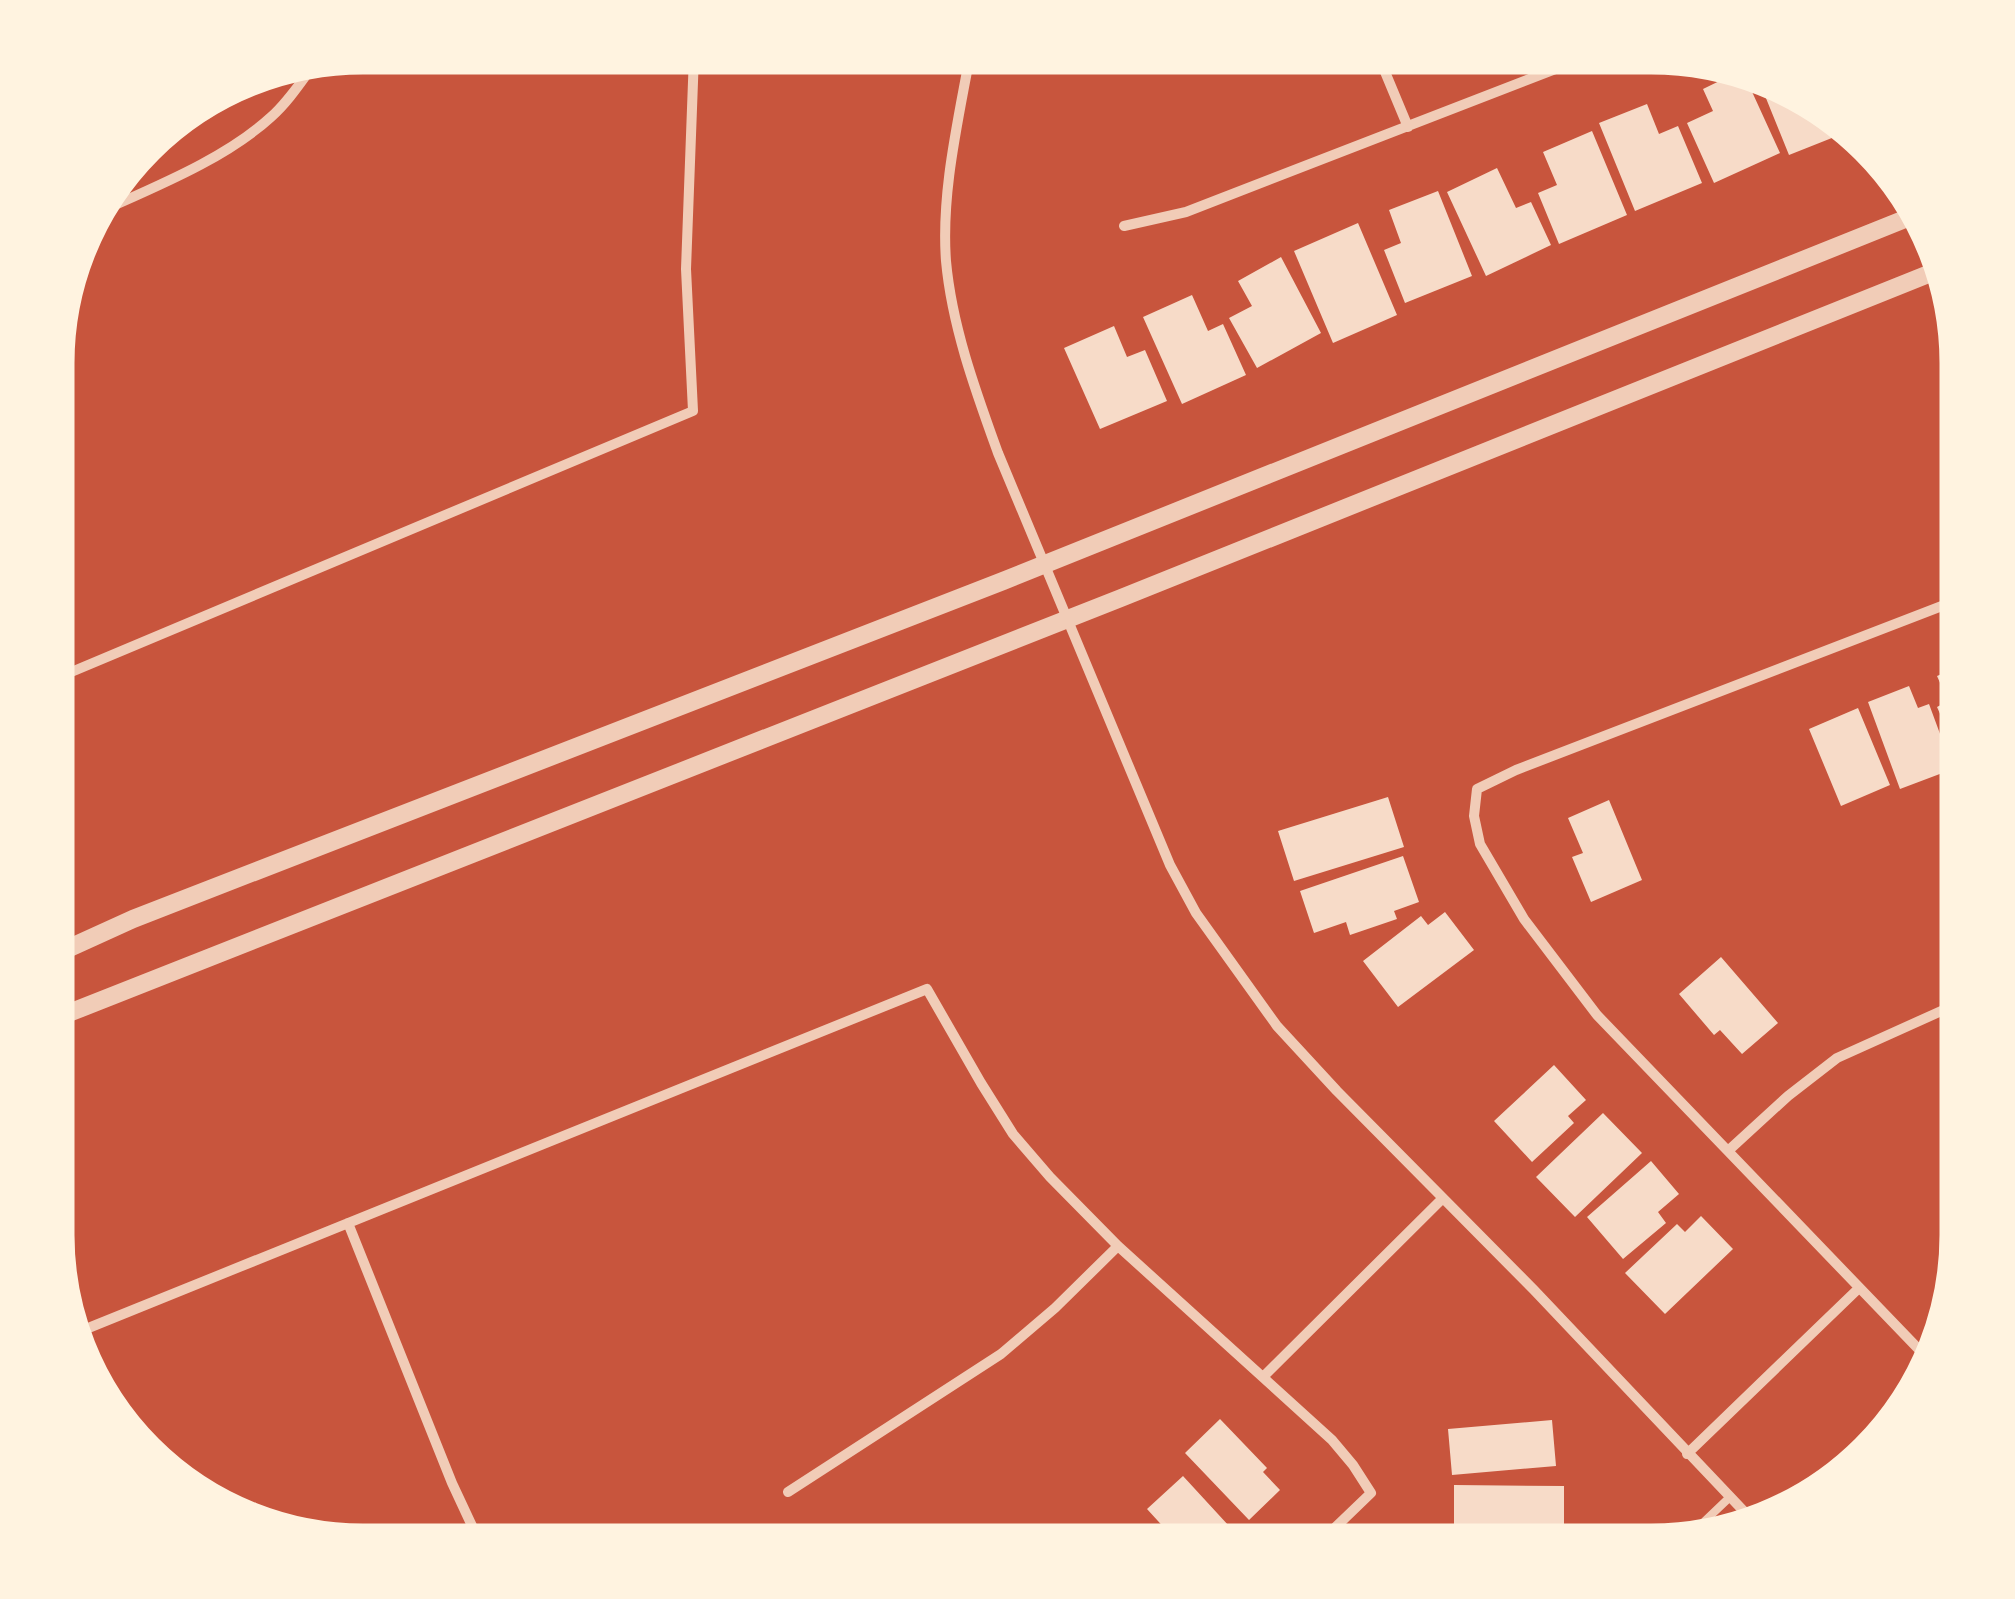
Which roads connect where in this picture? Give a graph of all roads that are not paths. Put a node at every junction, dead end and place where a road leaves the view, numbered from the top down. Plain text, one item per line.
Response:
1 (692, 72) edge
2 (967, 72) edge
3 (1385, 73) edge
4 (1545, 73) edge
5 (303, 79) edge
6 (1408, 127) junction
7 (124, 200) edge
8 (1905, 219) edge
9 (1124, 226) dead end
10 (1928, 274) edge
11 (1044, 564) junction
12 (1942, 606) edge
13 (1068, 619) junction
14 (72, 672) edge
15 (73, 947) edge
16 (73, 1011) edge
17 (1942, 1011) edge
18 (1730, 1150) junction
19 (1444, 1198) junction
20 (348, 1223) junction
21 (1118, 1246) junction
22 (1859, 1288) junction
23 (88, 1328) edge
24 (1919, 1349) edge
25 (1263, 1377) junction
26 (1687, 1454) junction
27 (788, 1492) dead end
28 (1730, 1497) junction
29 (1744, 1511) edge
30 (1704, 1522) edge
31 (472, 1526) edge
32 (1337, 1526) edge

1 - 14 street
2 - 11 street
3 - 6 street
4 - 6 street
5 - 7 street
6 - 9 street
8 - 11 street
10 - 13 street
11 - 13 street
11 - 15 street
12 - 18 street
13 - 16 street
13 - 19 street
17 - 18 street
18 - 22 street
19 - 25 street
19 - 26 street
20 - 21 street
20 - 23 street
20 - 31 street
21 - 25 street
21 - 27 street
22 - 24 street
22 - 26 street
25 - 32 street
26 - 28 street
28 - 29 street
28 - 30 lane

